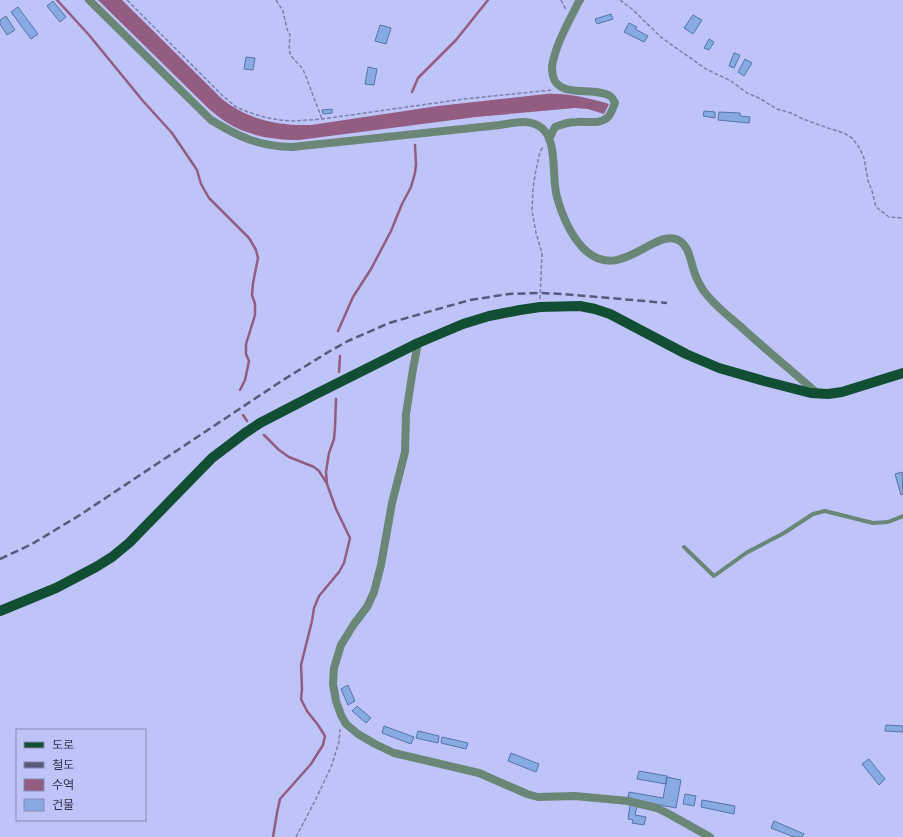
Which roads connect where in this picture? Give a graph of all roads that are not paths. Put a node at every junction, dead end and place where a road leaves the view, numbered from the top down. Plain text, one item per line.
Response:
1 (89, 0) edge
2 (580, 0) edge
3 (550, 139) junction
4 (418, 342) junction
5 (903, 373) edge
6 (818, 394) junction
7 (903, 516) edge
8 (684, 547) dead end
9 (0, 611) edge
10 (710, 837) edge

1 - 3 street
2 - 3 street
3 - 6 street
4 - 6 main road
4 - 9 main road
4 - 10 street
5 - 6 main road
7 - 8 lane

